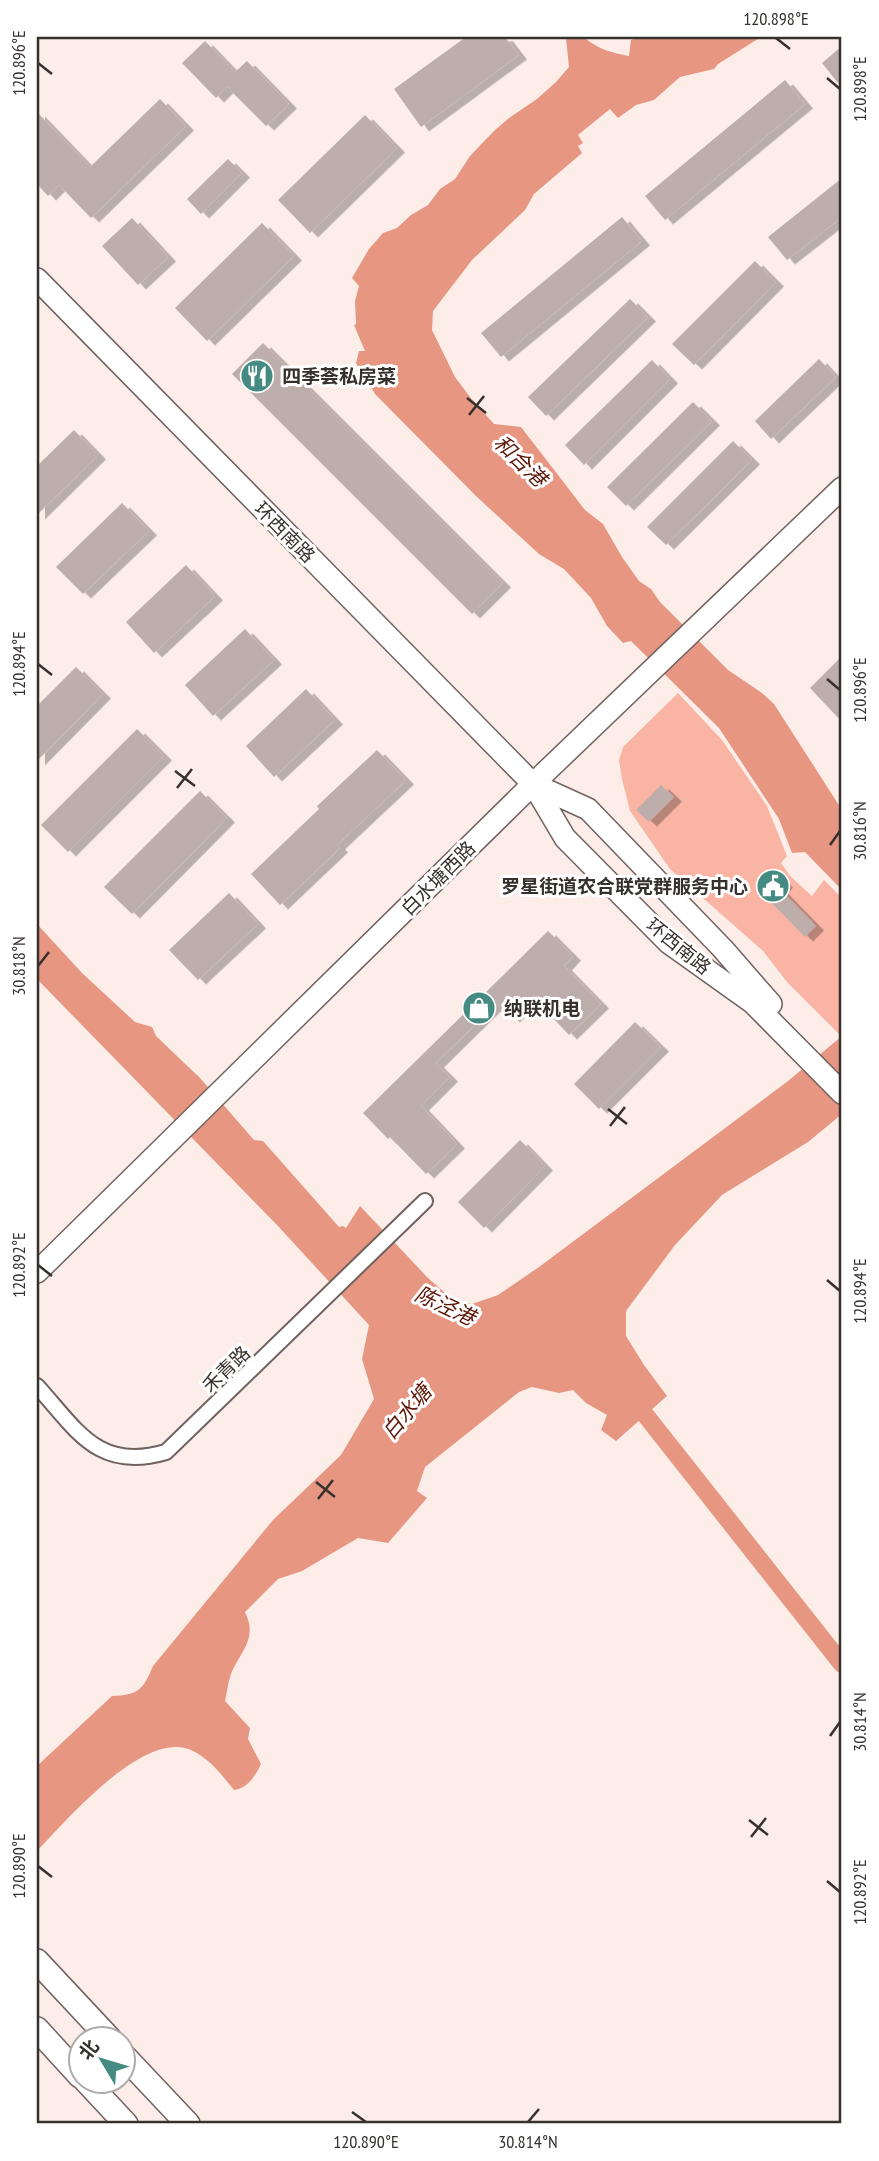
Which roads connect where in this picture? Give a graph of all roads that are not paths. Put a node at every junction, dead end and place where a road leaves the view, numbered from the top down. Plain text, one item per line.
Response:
1 (37, 279) edge
2 (842, 488) edge
3 (533, 784) junction
4 (758, 999) junction
5 (842, 1075) edge
6 (842, 1093) edge
7 (425, 1201) dead end
8 (37, 1272) edge
9 (37, 1386) edge
10 (37, 1961) edge
11 (94, 2024) edge
12 (37, 2029) edge
13 (66, 2061) edge
14 (136, 2068) edge
15 (97, 2094) edge
16 (126, 2124) edge
17 (188, 2124) edge

1 - 3 street, 环西南路
2 - 3 street, 白水塘西路
3 - 4 street, 环西南路
3 - 4 street, 环西南路
3 - 8 street, 白水塘西路
4 - 5 street, 环西南路
4 - 6 street, 环西南路
7 - 9 street, 禾青路
10 - 11 main road
12 - 13 main road
14 - 17 main road
15 - 16 main road

